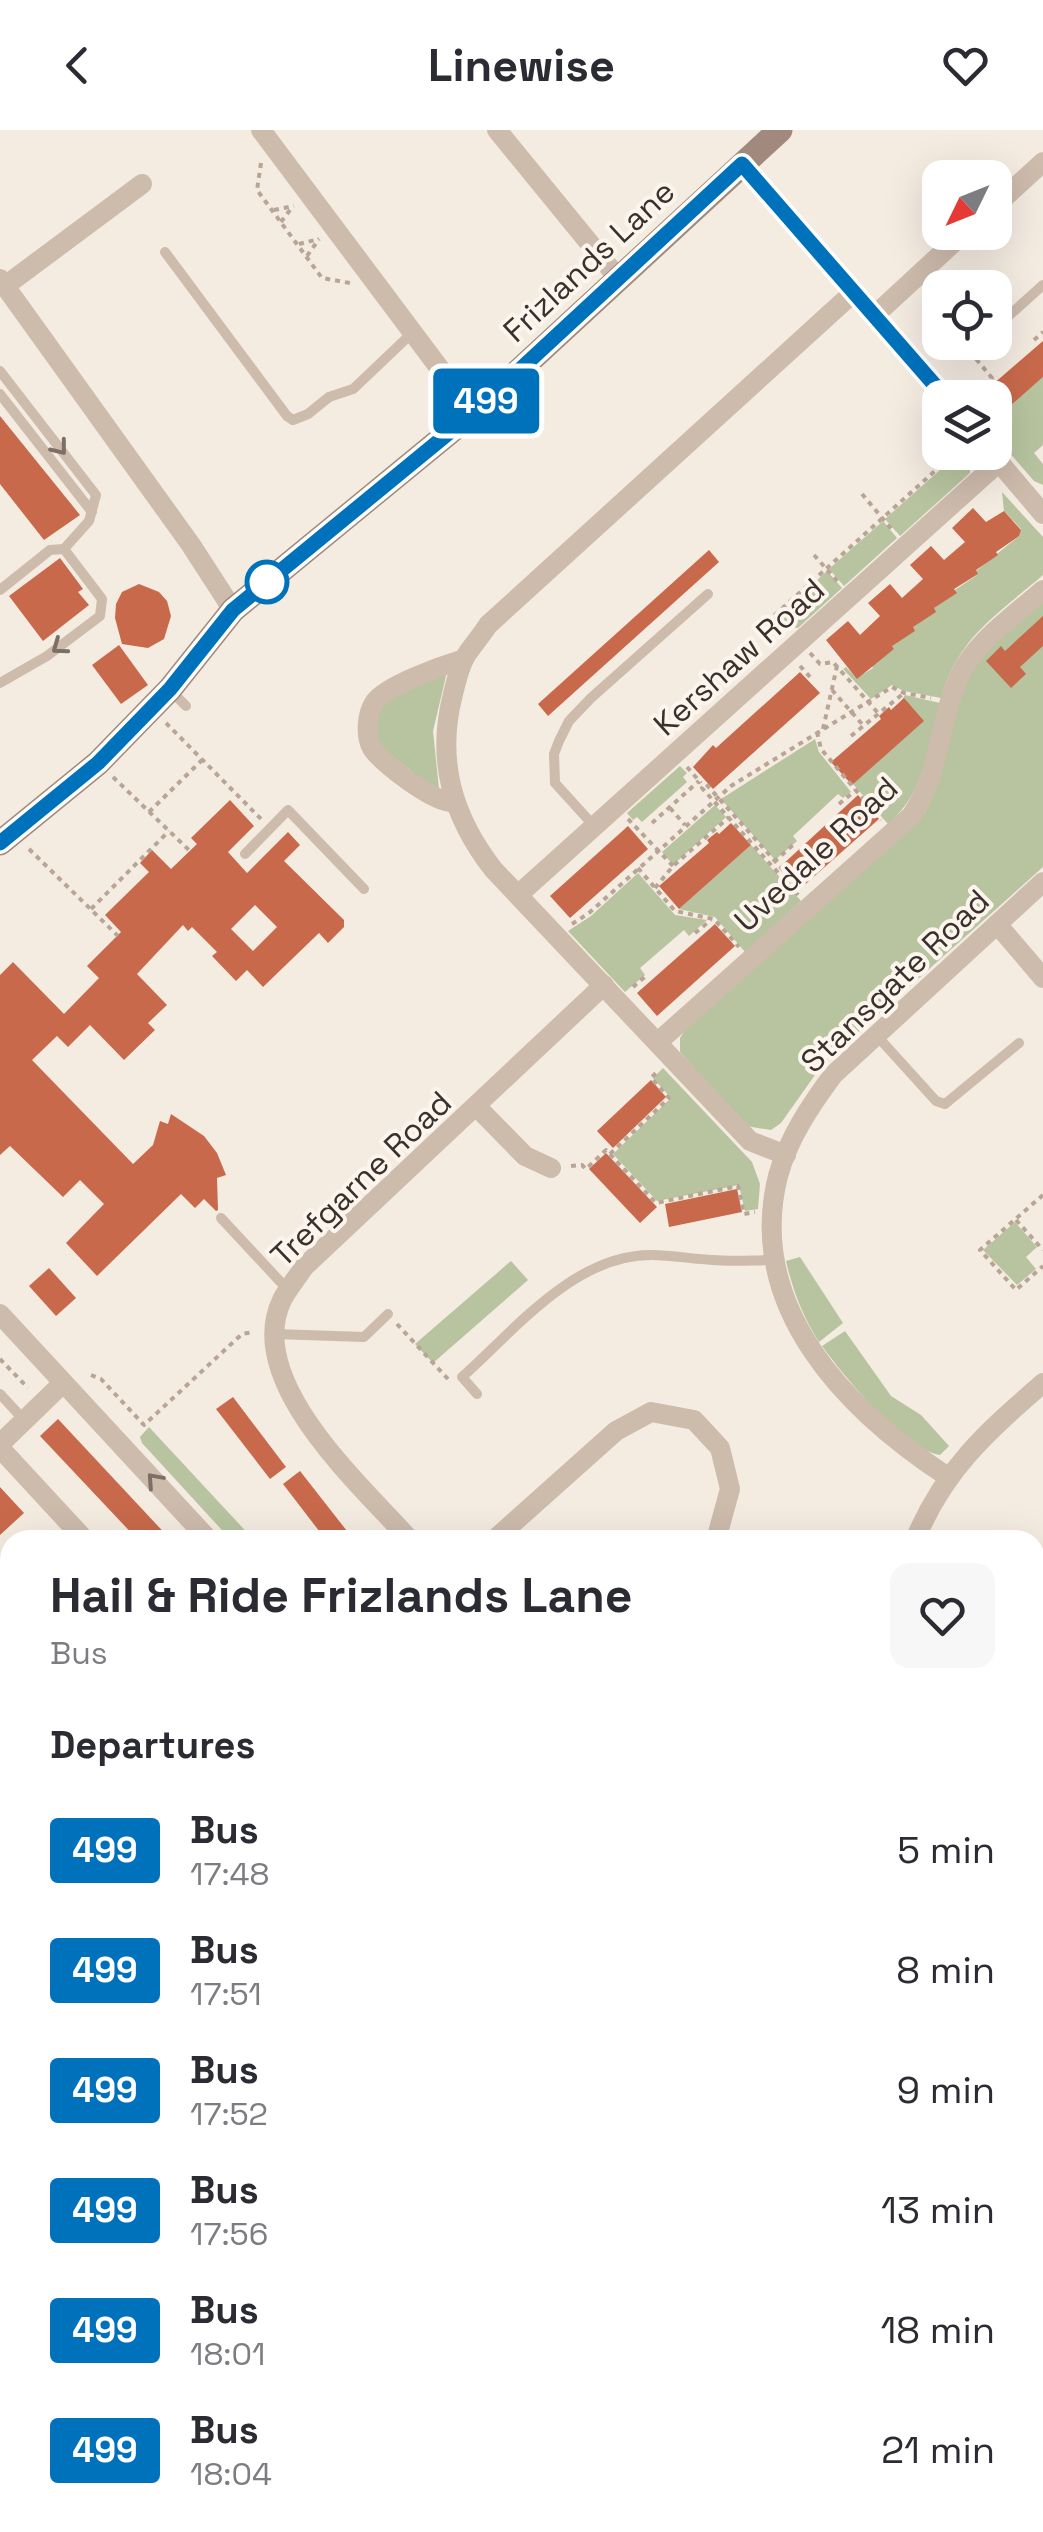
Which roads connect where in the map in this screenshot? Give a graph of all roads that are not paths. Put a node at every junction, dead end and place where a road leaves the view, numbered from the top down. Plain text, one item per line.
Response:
1 (497, 130) edge
2 (263, 133) edge
3 (764, 135) edge
4 (1043, 162) edge
5 (742, 164) junction
6 (142, 184) dead end
7 (1012, 190) edge
8 (946, 250) edge
9 (164, 252) dead end
10 (618, 278) junction
11 (2, 282) edge
12 (1043, 285) edge
13 (854, 292) junction
14 (1012, 313) edge
15 (874, 316) junction
16 (413, 332) junction
17 (0, 371) edge
18 (930, 380) edge
19 (0, 394) edge
20 (473, 413) junction
21 (982, 470) edge
22 (1005, 470) edge
23 (92, 512) junction
24 (1042, 512) edge
25 (64, 549) junction
26 (0, 590) edge
27 (1043, 590) edge
28 (708, 594) dead end
29 (233, 610) junction
30 (464, 659) junction
31 (0, 683) edge
32 (454, 802) junction
33 (594, 826) junction
34 (13, 844) edge
35 (245, 854) dead end
36 (1043, 882) edge
37 (364, 889) dead end
38 (518, 895) junction
39 (997, 924) junction
40 (1043, 978) edge
41 (604, 986) junction
42 (878, 1037) junction
43 (1019, 1043) dead end
44 (665, 1050) junction
45 (477, 1107) junction
46 (786, 1155) junction
47 (551, 1168) road end
48 (221, 1218) dead end
49 (774, 1260) junction
50 (288, 1290) junction
51 (0, 1314) edge
52 (388, 1314) road end
53 (274, 1334) junction
54 (64, 1383) junction
55 (1043, 1383) edge
56 (0, 1394) edge
57 (477, 1394) dead end
58 (24, 1420) junction
59 (0, 1446) edge
60 (948, 1476) junction
61 (76, 1530) edge
62 (200, 1530) edge
63 (401, 1530) edge
64 (505, 1530) edge
65 (719, 1530) edge
66 (919, 1530) edge

1 - 10 street
2 - 16 street
3 - 5 street, Frizlands Lane
4 - 7 street
5 - 10 street, Frizlands Lane
5 - 13 street
6 - 11 street
8 - 15 street
9 - 16 lane
10 - 20 street, Frizlands Lane
11 - 29 street
12 - 14 lane
13 - 15 street
13 - 30 street
15 - 18 street
16 - 20 street
17 -> 23 lane
19 - 23 lane
20 - 29 street, Frizlands Lane
21 - 33 street, Kershaw Road
22 - 24 street
23 - 25 lane
25 - 26 lane
25 -> 31 lane
27 - 44 street, Uvedale Road
28 - 33 lane
29 - 34 street, Frizlands Lane
30 - 32 street
30 - 32 street
32 - 38 street
33 - 38 street, Kershaw Road
35 - 37 lane
36 - 39 street, Stansgate Road
38 - 41 street
39 - 40 street
39 - 42 street, Stansgate Road
41 - 44 street
41 - 45 street, Trefgarne Road
42 - 43 lane
42 - 46 street, Stansgate Road
44 - 46 street
45 - 47 street
45 - 50 street, Trefgarne Road
46 - 49 street, Stansgate Road
48 - 50 lane
49 - 57 lane
49 - 60 street, Stansgate Road
50 - 53 street, Trefgarne Road
51 - 54 street
52 - 53 lane
53 - 63 street
54 - 58 street
62 -> 54 street
55 - 60 street
56 - 58 lane
58 - 59 street
59 - 61 street
60 - 66 street
64 - 65 street

